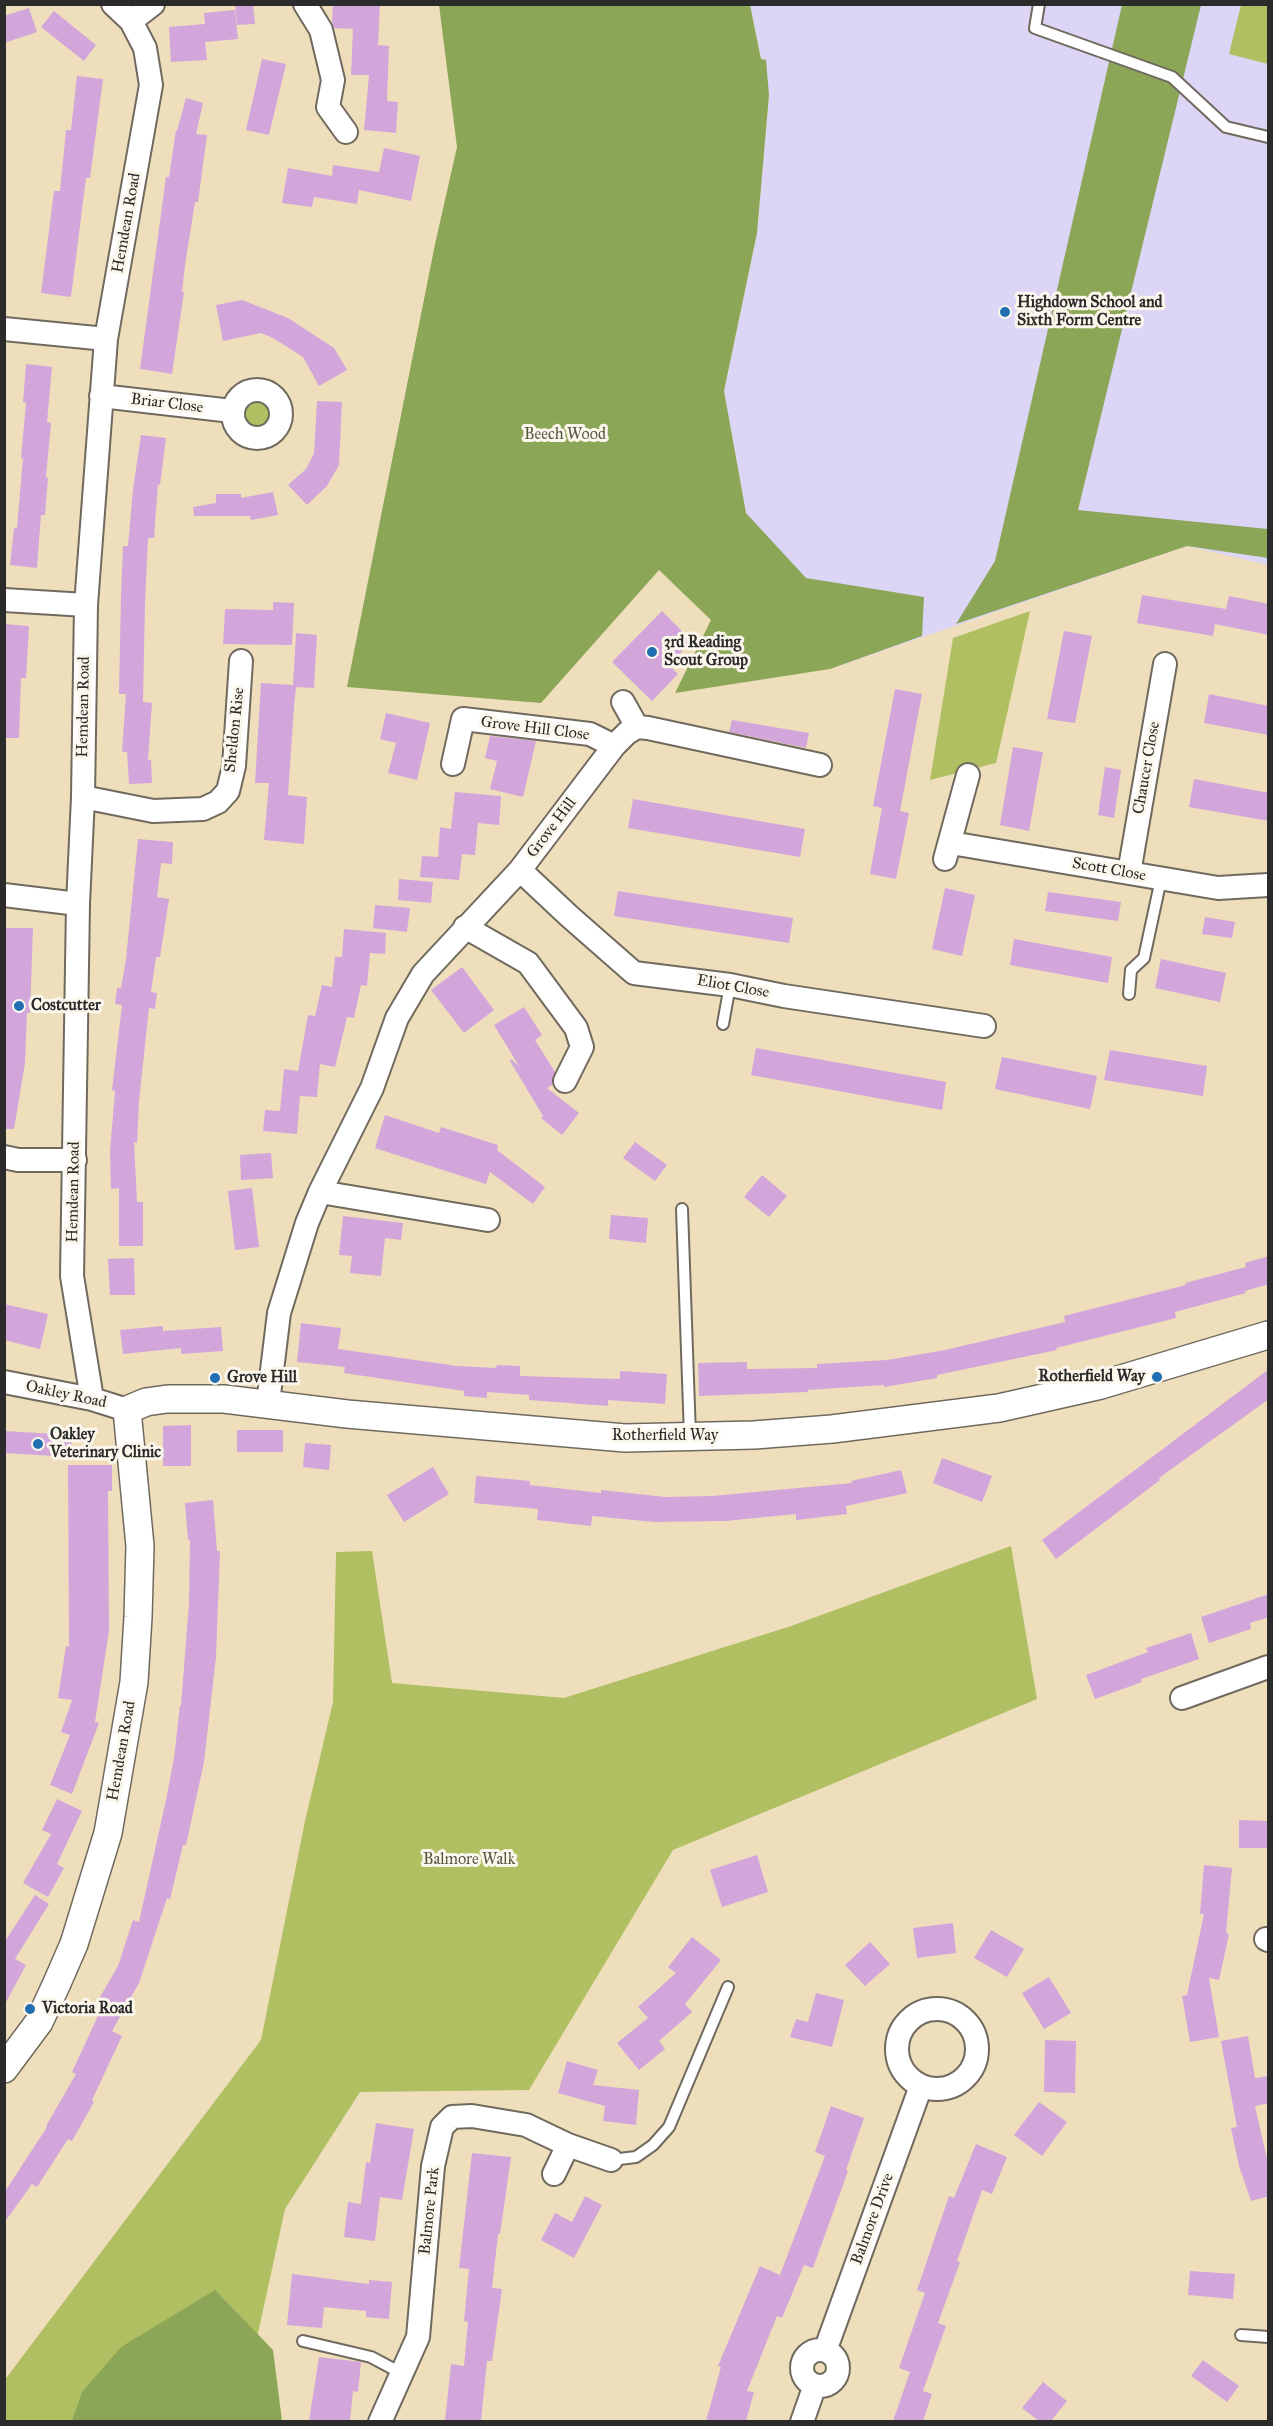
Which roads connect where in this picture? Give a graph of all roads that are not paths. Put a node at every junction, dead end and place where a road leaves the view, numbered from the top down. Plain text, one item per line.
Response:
1 (113, 4) edge
2 (153, 4) edge
3 (305, 4) edge
4 (1039, 4) edge
5 (131, 21) junction
6 (345, 132) dead end
7 (1269, 137) edge
8 (4, 329) edge
9 (106, 339) junction
10 (101, 396) junction
11 (232, 411) dead end
12 (4, 600) edge
13 (86, 605) junction
14 (241, 661) dead end
15 (1165, 664) dead end
16 (623, 702) dead end
17 (637, 727) junction
18 (614, 746) junction
19 (453, 764) dead end
20 (820, 765) dead end
21 (968, 775) dead end
22 (83, 797) junction
23 (520, 870) junction
24 (1129, 873) junction
25 (1161, 879) junction
26 (1269, 885) edge
27 (4, 895) edge
28 (78, 904) junction
29 (465, 927) junction
30 (730, 985) junction
31 (1129, 994) dead end
32 (723, 1024) dead end
33 (984, 1026) dead end
34 (565, 1081) dead end
35 (4, 1157) edge
36 (75, 1160) junction
37 (320, 1192) junction
38 (682, 1209) dead end
39 (488, 1220) dead end
40 (1269, 1335) edge
41 (4, 1382) edge
42 (92, 1399) junction
43 (268, 1403) junction
44 (127, 1410) junction
45 (690, 1436) junction
46 (1269, 1667) edge
47 (1182, 1698) dead end
48 (728, 1987) dead end
49 (4, 2069) edge
50 (921, 2086) dead end
51 (568, 2145) junction
52 (611, 2160) joint
53 (554, 2174) dead end
54 (1241, 2335) dead end
55 (1269, 2337) edge
56 (303, 2341) dead end
57 (400, 2373) junction
58 (380, 2421) edge
59 (802, 2421) edge

1 - 5 street, Hemdean Road
2 - 5 street
3 - 6 street
4 - 7 lane
5 - 9 street, Hemdean Road
8 - 9 street
9 - 10 street, Hemdean Road
10 - 11 street, Briar Close
10 - 13 street, Hemdean Road
12 - 13 street
13 - 22 street, Hemdean Road
14 - 22 street, Sheldon Rise
15 - 24 street, Chaucer Close
16 - 17 street
17 - 18 street, Grove Hill
17 - 20 street
18 - 19 street, Grove Hill Close
18 - 23 street, Grove Hill
21 - 24 street, Scott Close
22 - 28 street, Hemdean Road
23 - 29 street, Grove Hill
23 - 30 street, Eliot Close
24 - 25 street, Scott Close
25 - 26 street, Scott Close
25 - 31 lane
27 - 28 street
28 - 36 street, Hemdean Road
29 - 34 street
29 - 37 street, Grove Hill
30 - 32 lane
30 - 33 street, Eliot Close
35 - 36 street
36 - 42 street, Hemdean Road
37 - 39 street
37 - 43 street, Grove Hill
38 - 45 lane
40 - 45 street, Rotherfield Way
41 - 42 street, Oakley Road
42 - 44 street, Oakley Road
43 - 44 street
43 - 45 street, Rotherfield Way
44 - 49 street, Hemdean Road
46 - 47 street
48 - 52 lane, Balmore Park
50 - 59 street, Balmore Drive
51 - 52 street, Balmore Park
51 - 53 street
51 - 57 street, Balmore Park
54 - 55 lane
56 - 57 lane
57 - 58 street, Balmore Park

